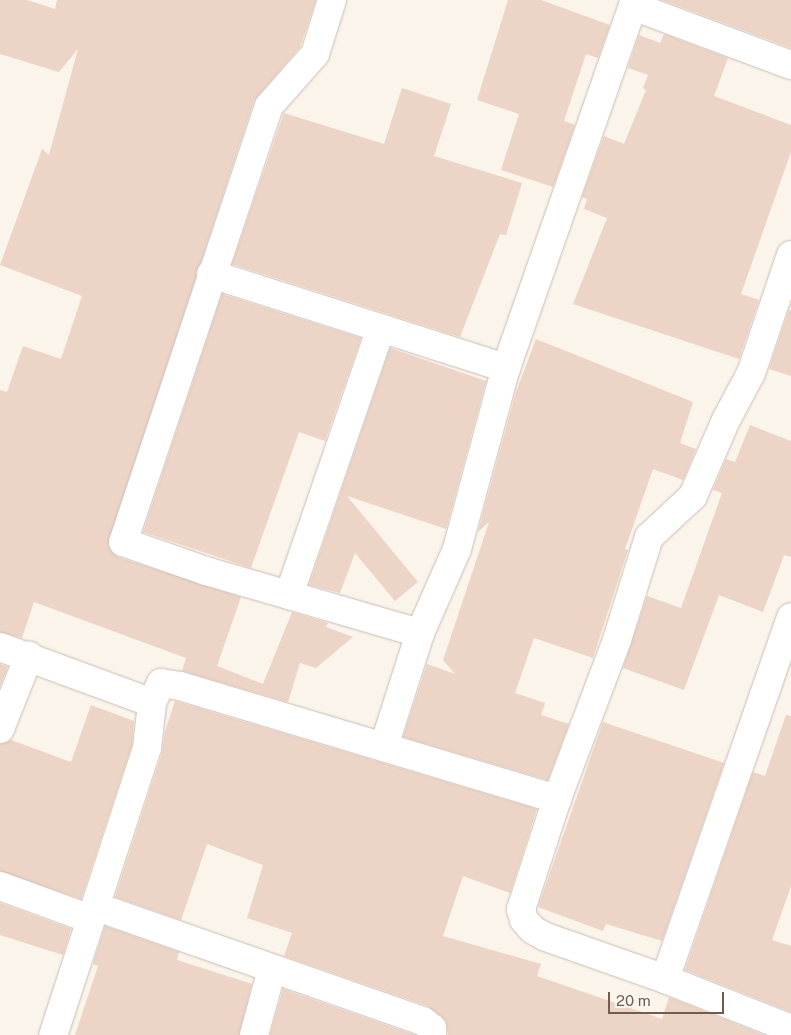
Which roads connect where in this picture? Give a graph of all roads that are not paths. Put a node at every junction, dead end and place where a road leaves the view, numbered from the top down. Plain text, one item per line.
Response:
1 (332, 0) edge
2 (634, 3) edge
3 (791, 65) edge
4 (791, 255) edge
5 (211, 274) junction
6 (380, 330) junction
7 (506, 368) junction
8 (289, 595) junction
9 (791, 617) edge
10 (420, 633) junction
11 (0, 647) edge
12 (29, 656) junction
13 (152, 703) junction
14 (0, 729) edge
15 (384, 746) junction
16 (557, 799) junction
17 (0, 886) edge
18 (94, 913) junction
19 (272, 969) junction
20 (665, 979) junction
21 (791, 1029) edge
22 (53, 1035) edge
23 (254, 1035) edge
24 (432, 1035) edge

1 - 5 street
2 - 3 street
2 - 7 street
4 - 16 street
5 - 6 street
5 - 8 street
6 - 7 street
6 - 8 street
7 - 10 street
8 - 10 street
9 - 20 street
10 - 15 street
11 - 12 street
12 - 13 street
12 - 14 street
13 - 15 street
13 - 18 street
15 - 16 street
16 - 20 street
17 - 18 street
18 - 19 street
18 - 22 street
19 - 23 street
19 - 24 street
20 - 21 street

